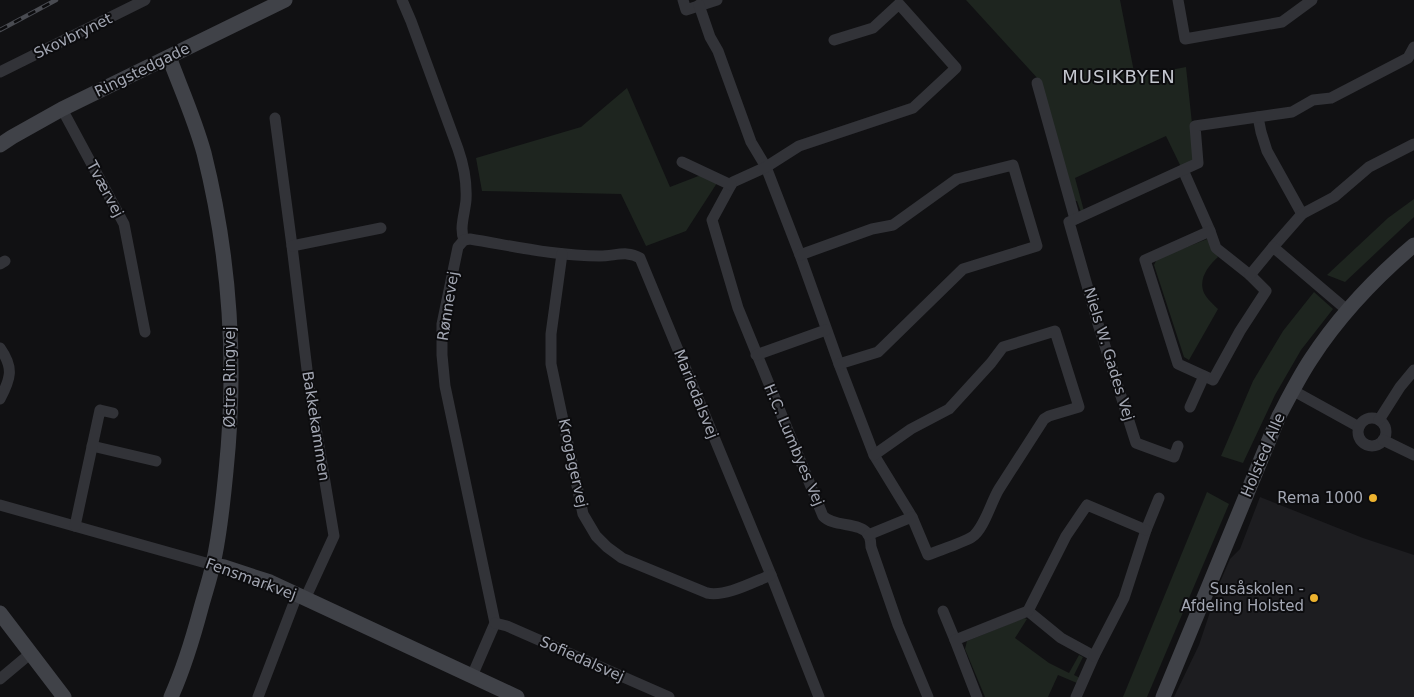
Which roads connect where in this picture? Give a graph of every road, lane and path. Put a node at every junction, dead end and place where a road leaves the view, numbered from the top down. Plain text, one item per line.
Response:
1 (145, 0) edge
2 (285, 0) edge
3 (402, 0) edge
4 (683, 0) edge
5 (717, 0) edge
6 (1178, 0) edge
7 (1312, 0) edge
8 (700, 3) edge
9 (834, 40) dead end
10 (1414, 47) edge
11 (169, 57) junction
12 (0, 72) edge
13 (1037, 83) dead end
14 (62, 109) junction
15 (1258, 117) junction
16 (274, 118) dead end
17 (1414, 144) edge
18 (0, 145) edge
19 (682, 162) dead end
20 (766, 167) junction
21 (1183, 170) junction
22 (731, 185) junction
23 (1302, 214) junction
24 (1075, 219) junction
25 (381, 228) dead end
26 (1210, 231) junction
27 (464, 240) junction
28 (1414, 245) edge
29 (292, 246) junction
30 (1273, 247) junction
31 (562, 254) junction
32 (800, 255) junction
33 (1250, 275) junction
34 (1347, 310) junction
35 (826, 330) junction
36 (145, 332) dead end
37 (0, 348) edge
38 (756, 355) junction
39 (839, 364) junction
40 (1414, 370) edge
41 (1204, 376) junction
42 (1292, 390) junction
43 (0, 399) edge
44 (1190, 407) dead end
45 (113, 414) dead end
46 (1379, 420) junction
47 (1359, 427) junction
48 (1383, 440) junction
49 (92, 446) junction
50 (1178, 446) dead end
51 (874, 455) junction
52 (1414, 455) edge
53 (156, 461) dead end
54 (1159, 498) dead end
55 (0, 505) edge
56 (912, 517) junction
57 (75, 526) junction
58 (1146, 530) junction
59 (868, 535) junction
60 (213, 564) junction
61 (771, 575) junction
62 (301, 597) junction
63 (943, 611) dead end
64 (1028, 611) junction
65 (0, 614) edge
66 (495, 623) junction
67 (955, 640) junction
68 (31, 653) junction
69 (1094, 656) junction
70 (472, 676) junction
71 (0, 678) edge
72 (64, 697) edge
73 (171, 697) edge
74 (258, 697) edge
75 (517, 697) edge
76 (669, 697) edge
77 (819, 697) edge
78 (928, 697) edge
79 (977, 697) edge
80 (1076, 697) edge
81 (1163, 697) edge

1 - 12 street, Skovbrynet
2 - 11 street, Ringstedgade
3 - 27 street, Rønnevej
4 - 8 street
5 - 8 street
6 - 7 street
8 - 20 street
9 - 20 street
10 - 15 street
11 - 14 street, Ringstedgade
11 - 60 street, Østre Ringvej
13 - 24 street, Niels W. Gades Vej
14 - 18 street, Ringstedgade
14 - 36 street, Tværvej
15 - 21 street
15 - 23 street
16 - 29 street, Bakkekammen
17 - 23 street
19 - 22 street
20 - 22 street
20 - 32 street
21 - 24 street
21 - 26 street
22 - 38 street, H.C. Lumbyes Vej
23 - 30 street
24 - 50 street, Niels W. Gades Vej
25 - 29 street
26 - 33 street
26 - 41 street
27 - 31 street, Mariedalsvej
27 - 66 street, Rønnevej
28 - 34 street, Holsted Alle
29 - 62 street, Bakkekammen
30 - 33 street
30 - 34 street
31 - 61 street, Mariedalsvej
31 - 61 street, Krogagervej
32 - 35 street
32 - 39 street
33 - 41 street
34 - 42 street, Holsted Alle
35 - 38 street
35 - 39 street
37 - 43 street
38 - 59 street, H.C. Lumbyes Vej
39 - 51 street
40 - 46 street
41 - 44 street
42 - 47 street
42 - 81 street, Holsted Alle
45 - 49 street
46 - 47 street
46 - 48 street
47 - 48 street
48 - 52 street
49 - 53 street
49 - 57 street
51 - 56 street
51 - 56 street
54 - 58 street
55 - 57 street, Fensmarkvej
56 - 59 street
57 - 60 street, Fensmarkvej
58 - 64 street
58 - 69 street
59 - 78 street
60 - 62 street, Fensmarkvej
60 - 73 street, Østre Ringvej
61 - 77 street, Mariedalsvej
62 - 70 street, Fensmarkvej
62 - 74 street, Bakkekammen
63 - 67 street
64 - 67 street
64 - 69 street
65 - 68 street
66 - 70 street
66 - 76 street, Sofiedalsvej
67 - 79 street
68 - 71 street
68 - 72 street
69 - 80 street
70 - 75 street, Fensmarkvej

